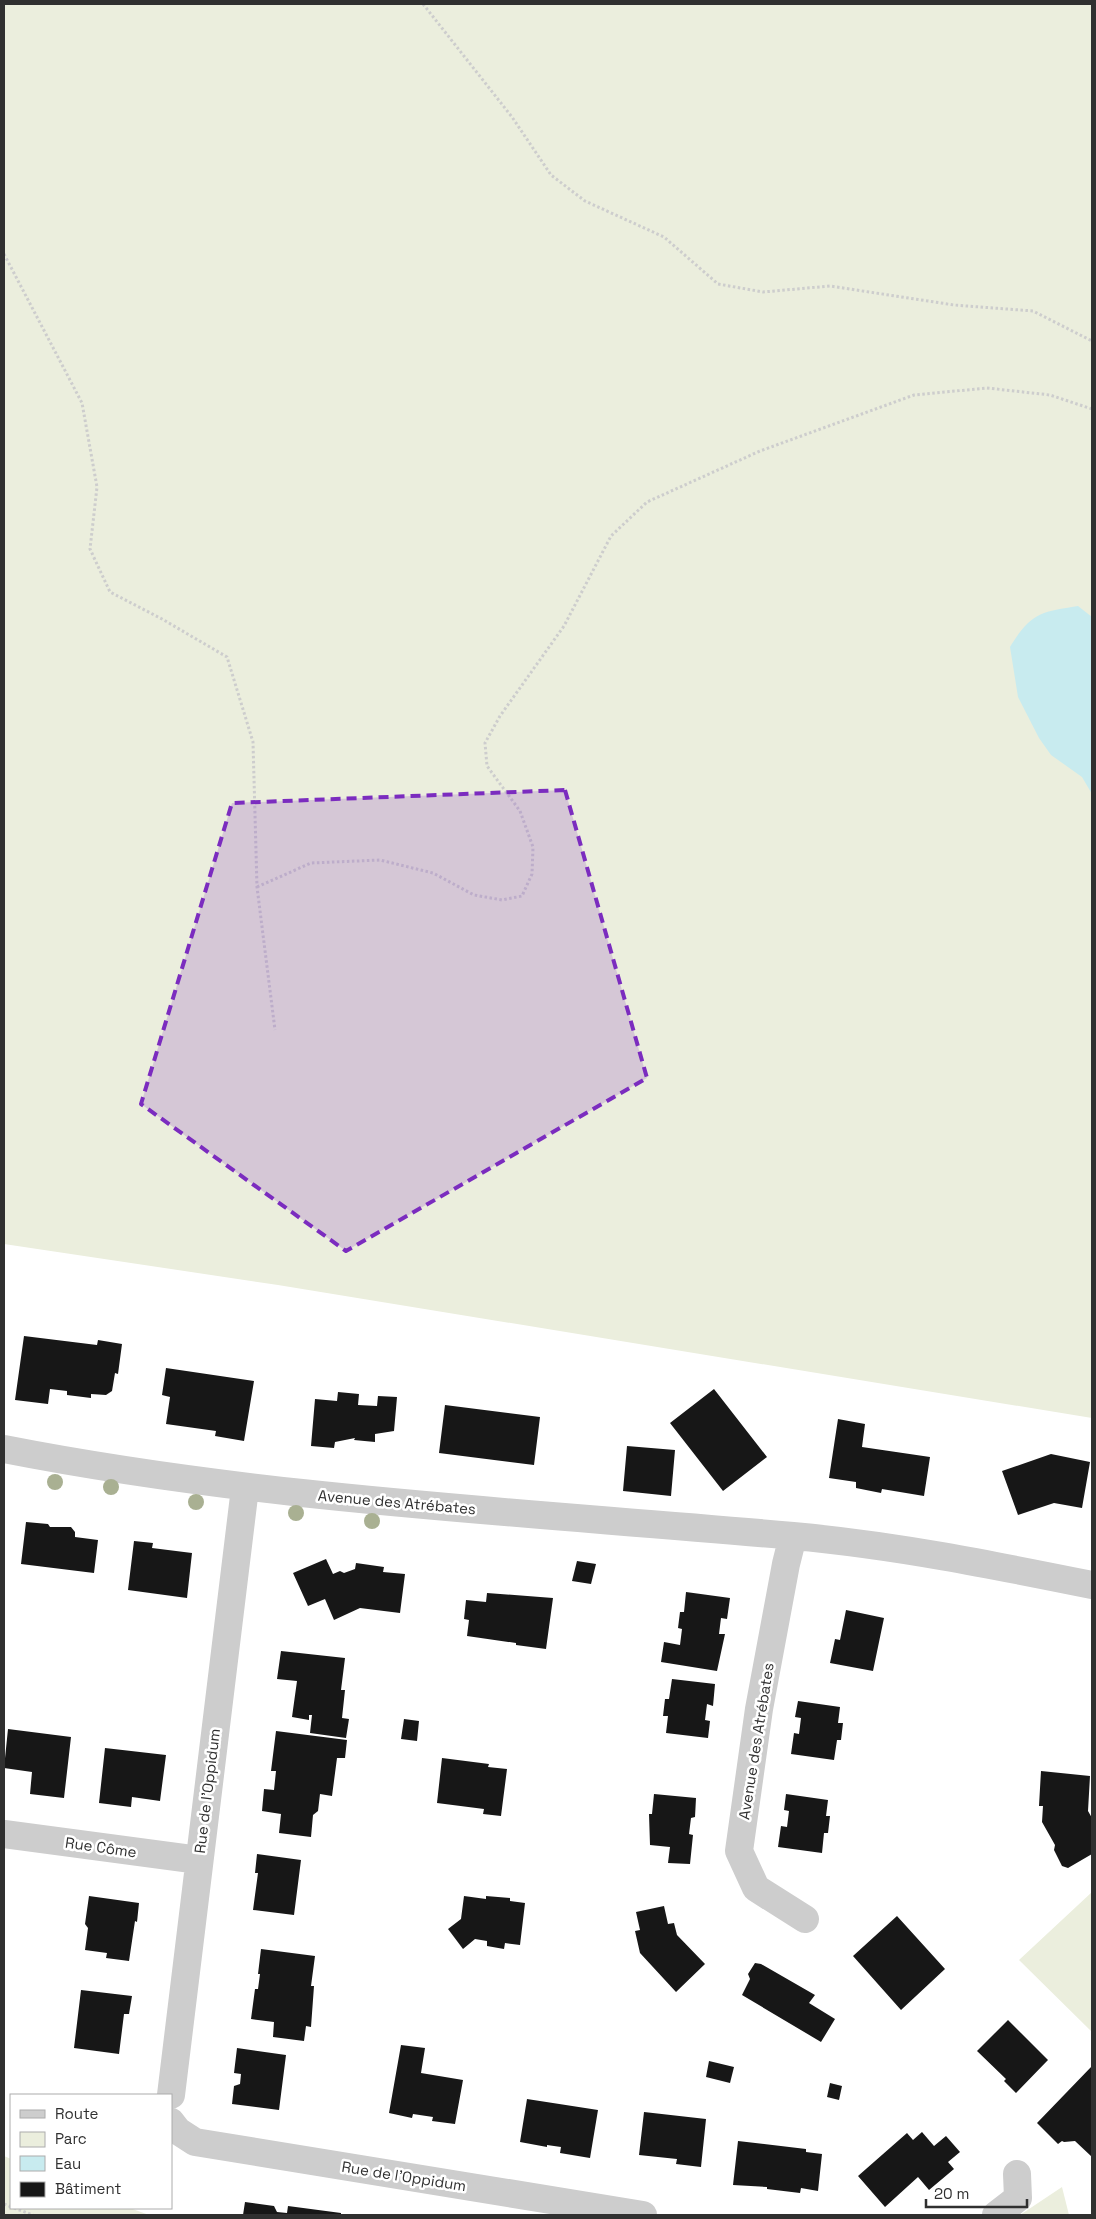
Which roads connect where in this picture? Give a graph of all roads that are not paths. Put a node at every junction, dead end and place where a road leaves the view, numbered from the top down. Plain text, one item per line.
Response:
1 (4, 1449) edge
2 (245, 1488) junction
3 (793, 1536) junction
4 (1092, 1585) edge
5 (4, 1834) edge
6 (198, 1860) junction
7 (805, 1919) dead end
8 (171, 2094) edge
9 (172, 2123) edge
10 (1017, 2174) dead end
11 (643, 2215) edge
12 (996, 2215) edge

1 - 2 street, Avenue des Atrébates
2 - 3 street, Avenue des Atrébates
2 - 6 street, Rue de l'Oppidum
3 - 4 street, Avenue des Atrébates
3 - 7 street, Avenue des Atrébates
5 - 6 street, Rue Côme
6 - 8 street, Rue de l'Oppidum
9 - 11 street, Rue de l'Oppidum
10 - 12 street

